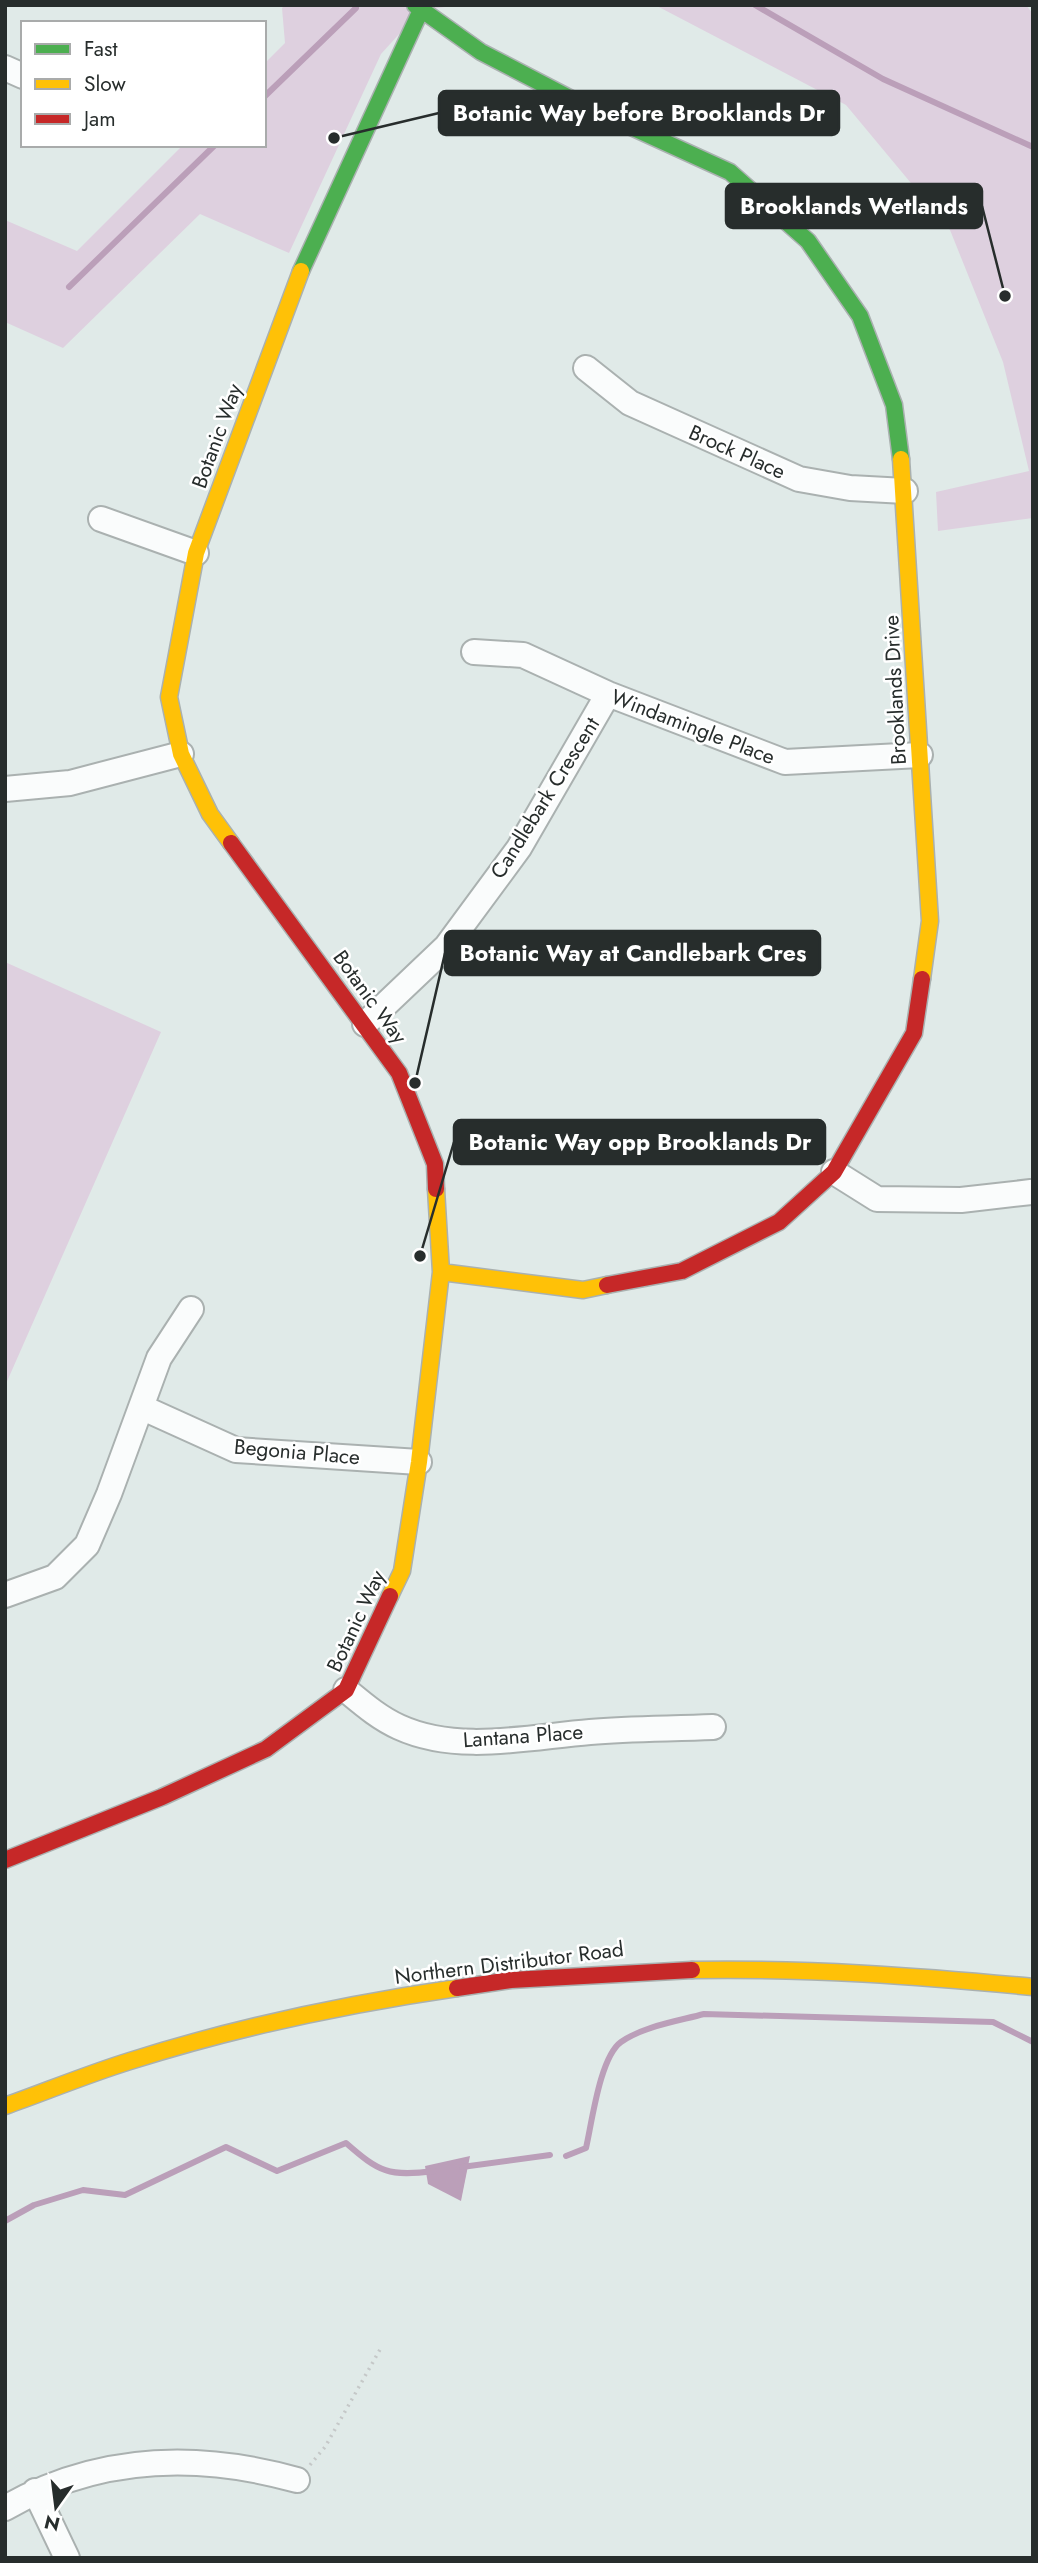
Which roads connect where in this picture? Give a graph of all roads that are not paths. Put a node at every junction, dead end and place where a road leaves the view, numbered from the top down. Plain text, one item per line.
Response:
1 (418, 8) edge
2 (5, 68) edge
3 (21, 75) edge
4 (586, 368) dead end
5 (905, 491) junction
6 (101, 519) dead end
7 (196, 553) junction
8 (474, 652) dead end
9 (608, 694) junction
10 (181, 754) junction
11 (920, 755) junction
12 (5, 789) edge
13 (365, 1024) junction
14 (834, 1172) junction
15 (1031, 1192) edge
16 (441, 1272) junction
17 (191, 1309) dead end
18 (141, 1407) junction
19 (419, 1462) junction
20 (5, 1595) edge
21 (346, 1690) junction
22 (713, 1727) dead end
23 (5, 1860) edge
24 (1033, 1987) edge
25 (5, 2106) edge
26 (298, 2480) road end
27 (34, 2491) junction
28 (5, 2508) edge
29 (67, 2558) edge

1 - 5 street, Brooklands Drive
1 - 7 street, Botanic Way
2 - 3 street
4 - 5 street, Brock Place
5 - 11 street, Brooklands Drive
6 - 7 street
7 - 10 street, Botanic Way
8 - 9 street, Windamingle Place
9 - 11 street, Windamingle Place
9 - 13 street, Candlebark Crescent
10 - 12 street
10 - 13 street, Botanic Way
11 - 14 street, Brooklands Drive
13 - 16 street, Botanic Way
14 - 15 street
14 - 16 street, Brooklands Drive
16 - 19 street, Botanic Way
17 - 18 street
18 - 19 street, Begonia Place
18 - 20 street
19 - 21 street, Botanic Way
21 - 22 street, Lantana Place
21 - 23 street, Botanic Way
24 - 25 street, Northern Distributor Road
26 - 27 street
27 - 28 street
27 - 29 street

